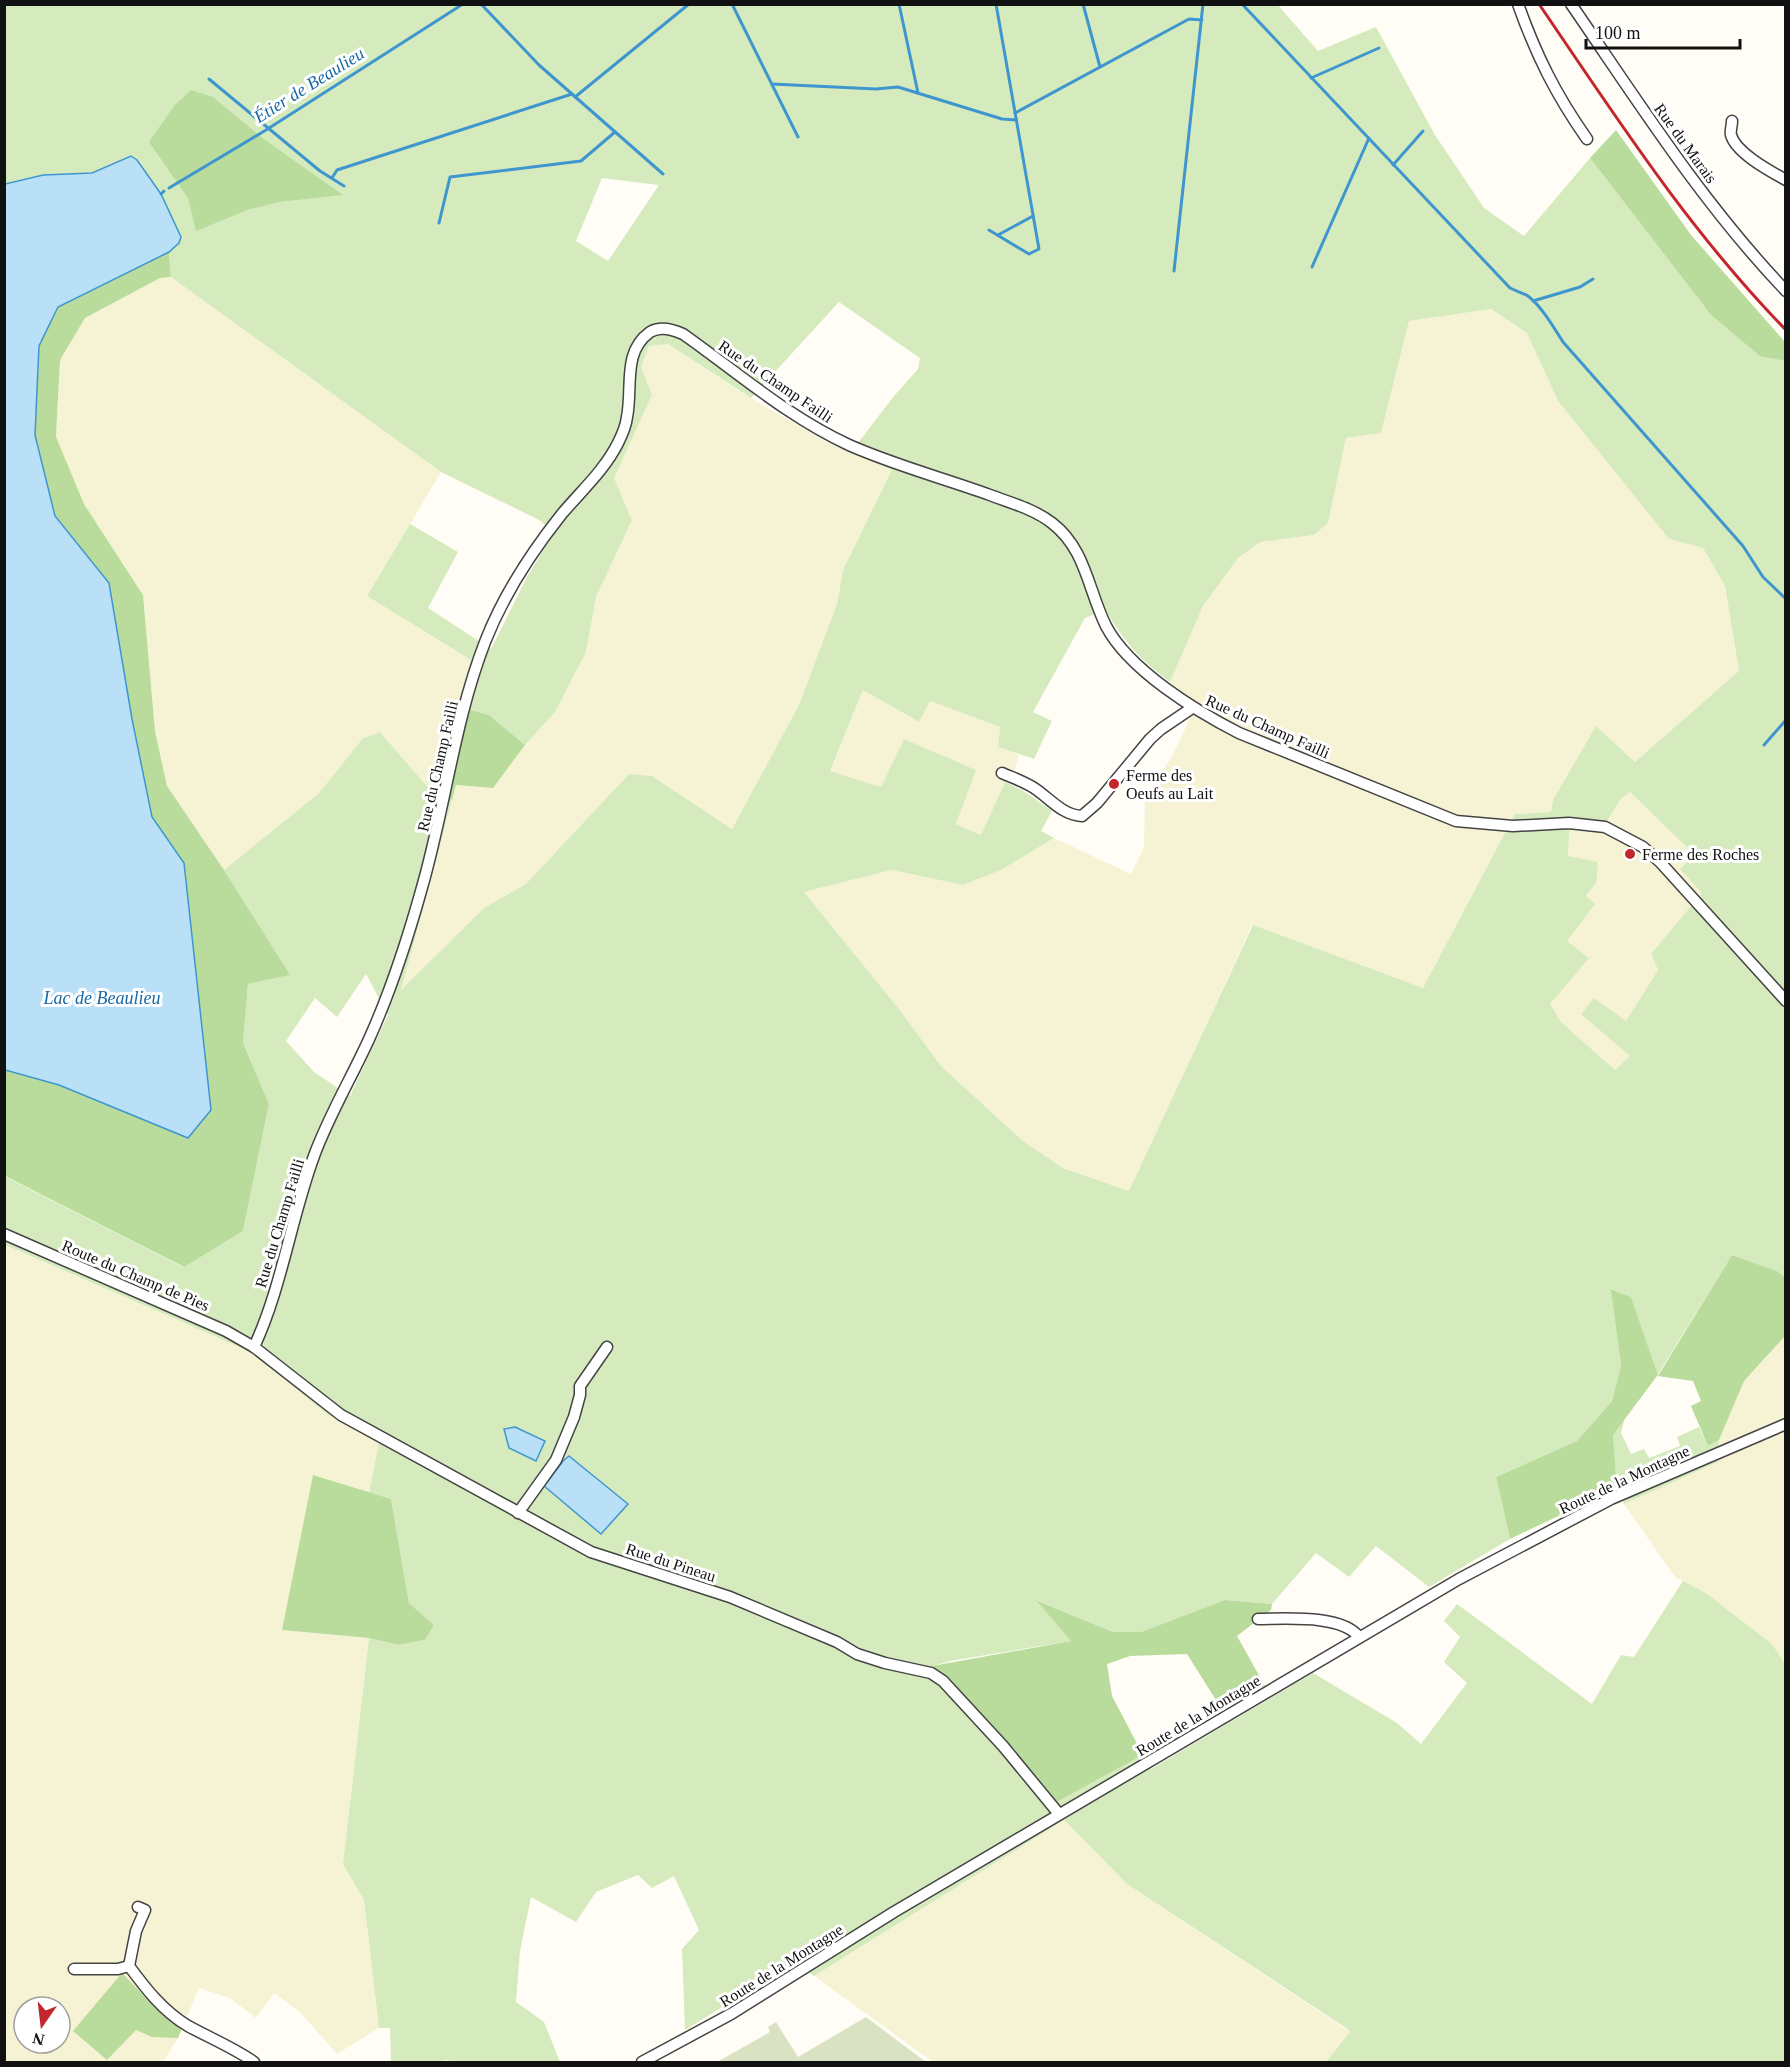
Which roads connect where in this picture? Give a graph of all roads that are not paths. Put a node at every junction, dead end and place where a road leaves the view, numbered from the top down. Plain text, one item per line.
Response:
1 (1518, 4) edge
2 (1571, 4) edge
3 (1732, 121) dead end
4 (1587, 139) dead end
5 (1785, 180) edge
6 (1785, 291) edge
7 (1192, 708) junction
8 (1002, 772) dead end
9 (1785, 1001) edge
10 (4, 1234) edge
11 (254, 1347) junction
12 (607, 1347) dead end
13 (1785, 1424) edge
14 (518, 1513) junction
15 (1258, 1619) dead end
16 (1359, 1637) junction
17 (1059, 1814) junction
18 (138, 1907) dead end
19 (129, 1966) junction
20 (74, 1969) dead end
21 (254, 2062) edge
22 (642, 2062) edge

1 - 4 street
2 - 6 street, Rue du Marais
3 - 5 street
7 - 8 street
7 - 9 street, Rue du Champ Failli
7 - 11 street, Rue du Champ Failli
10 - 11 street, Route du Champ de Pies
11 - 14 street, Rue du Pineau
12 - 14 street
13 - 16 street, Route de la Montagne
14 - 17 street, Rue du Pineau
15 - 16 street
16 - 17 street, Route de la Montagne
17 - 22 street, Route de la Montagne
18 - 19 street
19 - 20 street
19 - 21 street

